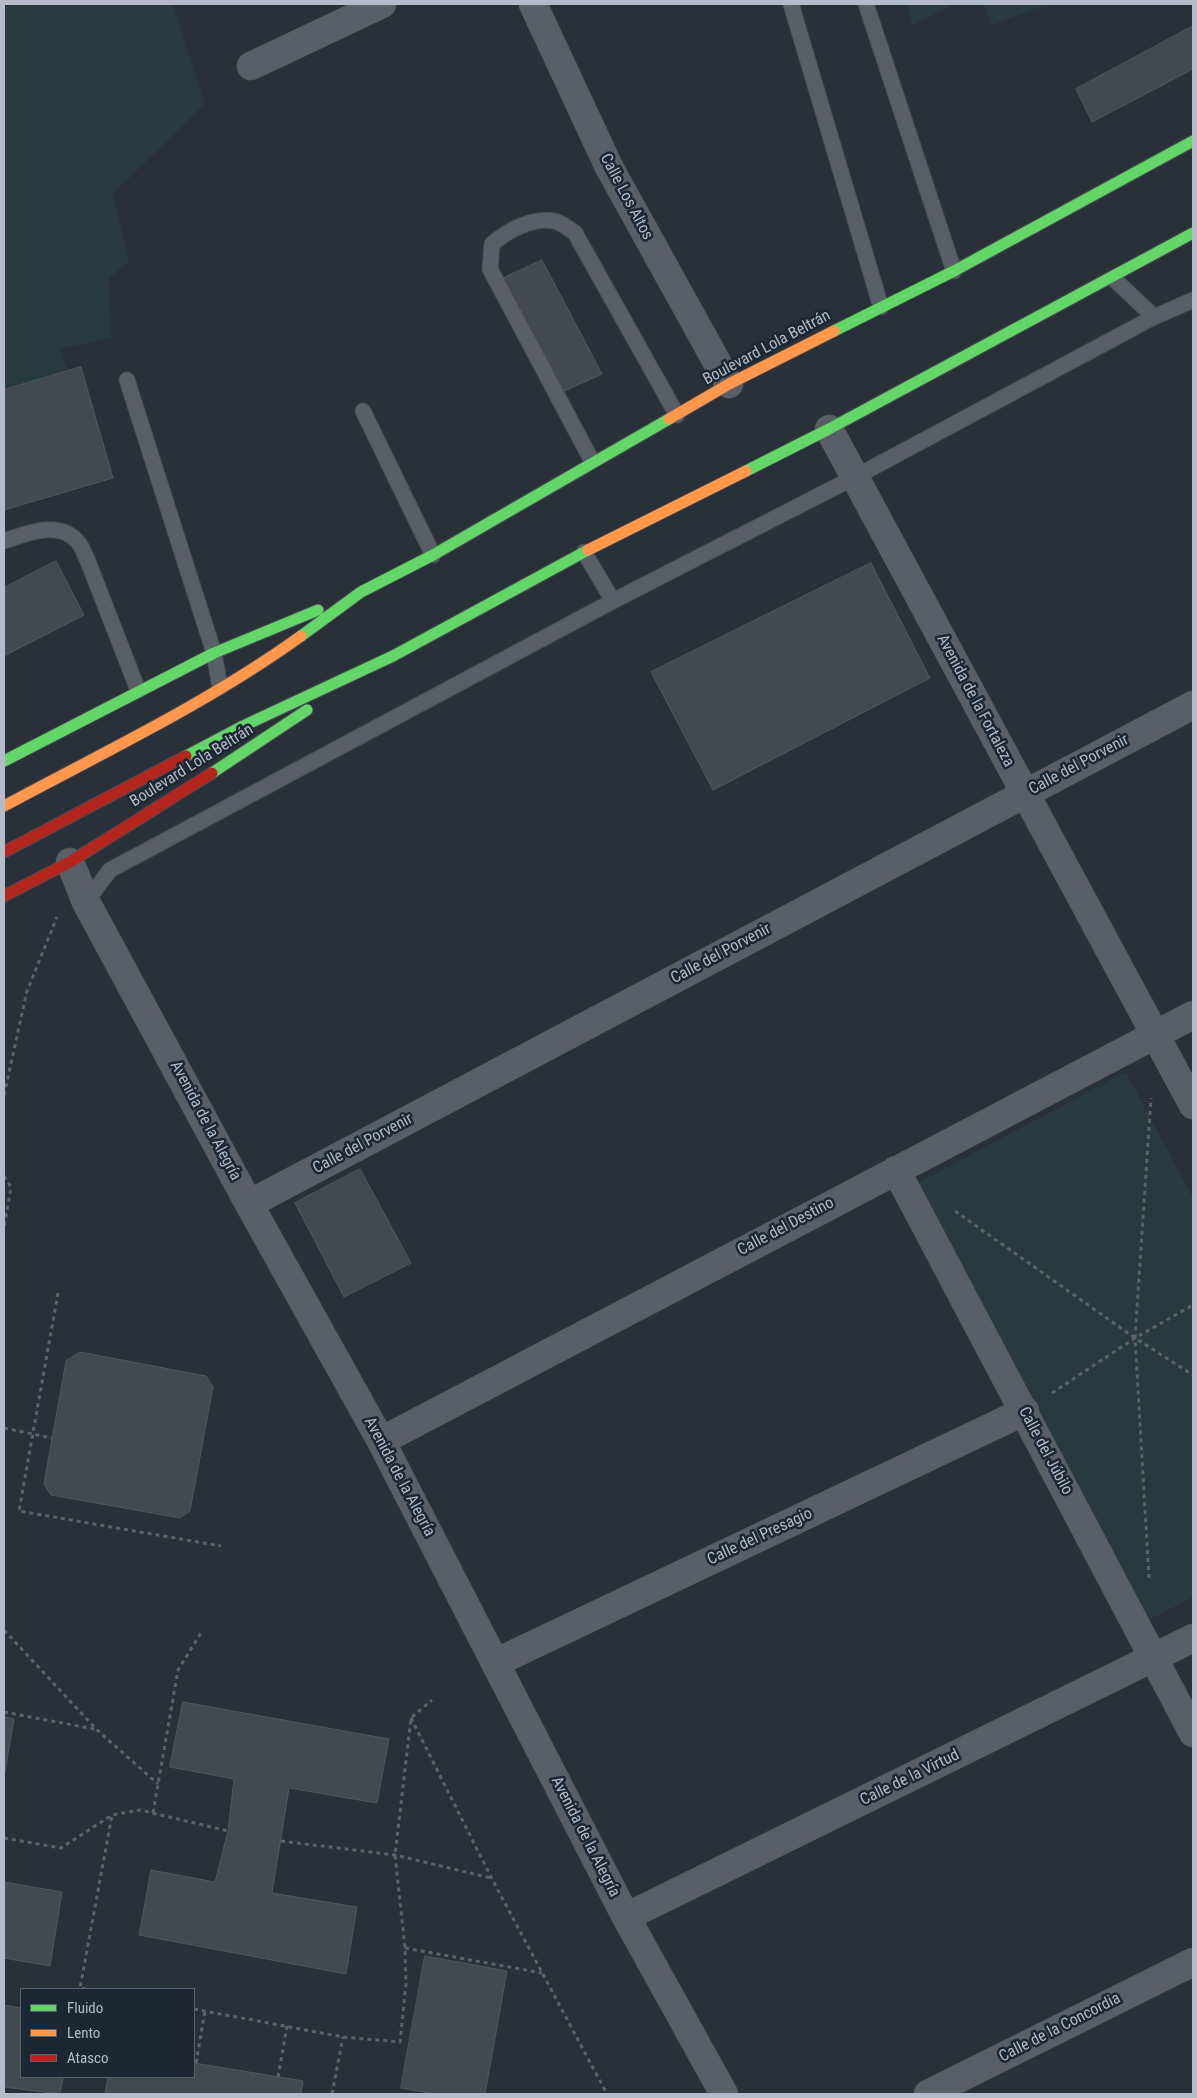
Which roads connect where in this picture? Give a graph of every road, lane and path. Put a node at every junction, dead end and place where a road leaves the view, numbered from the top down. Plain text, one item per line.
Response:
1 (382, 4) edge
2 (533, 4) edge
3 (791, 4) edge
4 (866, 4) edge
5 (251, 66) dead end
6 (1193, 141) edge
7 (1193, 233) edge
8 (954, 271) junction
9 (1113, 278) junction
10 (1193, 300) edge
11 (882, 307) junction
12 (1154, 317) junction
13 (127, 380) dead end
14 (729, 384) junction
15 (363, 410) dead end
16 (677, 415) junction
17 (829, 429) junction
18 (592, 462) junction
19 (855, 477) junction
20 (4, 541) edge
21 (584, 552) junction
22 (433, 554) junction
23 (361, 592) junction
24 (613, 601) junction
25 (214, 653) junction
26 (393, 656) junction
27 (220, 687) junction
28 (138, 690) junction
29 (1193, 705) edge
30 (4, 762) edge
31 (1025, 793) junction
32 (4, 806) edge
33 (4, 852) edge
34 (70, 862) junction
35 (4, 896) edge
36 (86, 902) junction
37 (1193, 1015) edge
38 (1156, 1035) junction
39 (1152, 1094) dead end
40 (4, 1095) edge
41 (1193, 1105) edge
42 (896, 1170) junction
43 (4, 1176) edge
44 (249, 1204) junction
45 (951, 1209) dead end
46 (4, 1228) edge
47 (58, 1293) dead end
48 (1193, 1305) edge
49 (1135, 1338) junction
50 (1193, 1375) edge
51 (1025, 1411) junction
52 (4, 1428) edge
53 (33, 1434) junction
54 (52, 1438) dead end
55 (381, 1441) junction
56 (221, 1546) dead end
57 (1149, 1581) dead end
58 (4, 1630) edge
59 (202, 1633) dead end
60 (1193, 1638) edge
61 (1154, 1659) junction
62 (495, 1663) junction
63 (432, 1700) dead end
64 (4, 1712) edge
65 (411, 1718) junction
66 (96, 1729) junction
67 (1193, 1733) edge
68 (158, 1784) junction
69 (153, 1813) junction
70 (112, 1816) junction
71 (228, 1831) dead end
72 (4, 1838) edge
73 (281, 1841) dead end
74 (395, 1855) junction
75 (492, 1879) junction
76 (626, 1917) junction
77 (405, 1948) junction
78 (1193, 1962) edge
79 (542, 1972) junction
80 (80, 1988) edge
81 (195, 2009) edge
82 (204, 2011) junction
83 (286, 2026) junction
84 (343, 2037) junction
85 (196, 2063) dead end
86 (278, 2077) dead end
87 (332, 2094) edge
88 (607, 2094) edge
89 (724, 2094) edge
90 (928, 2094) edge

1 - 5 street
2 - 14 street, Calle Los Altos
3 - 11 lane
4 - 8 lane
6 - 8 main road, Boulevard Lola Beltrán
7 - 9 main road, Boulevard Lola Beltrán
8 - 11 main road, Boulevard Lola Beltrán
9 - 12 lane
9 - 17 main road, Boulevard Lola Beltrán
10 - 12 lane
11 - 14 main road, Boulevard Lola Beltrán
12 - 19 lane
13 - 25 lane
14 - 16 main road, Boulevard Lola Beltrán
15 - 22 lane
16 - 18 main road, Boulevard Lola Beltrán
16 - 18 lane
17 - 19 street, Avenida de la Fortaleza
17 - 21 main road, Boulevard Lola Beltrán
18 - 22 main road, Boulevard Lola Beltrán
19 - 24 lane
19 - 31 street, Avenida de la Fortaleza
20 - 28 lane
21 - 24 lane
21 - 26 main road, Boulevard Lola Beltrán
22 - 23 main road, Boulevard Lola Beltrán
23 - 25 main road, Boulevard Lola Beltrán
23 - 27 main road, Boulevard Lola Beltrán
24 - 36 lane
25 - 27 lane
25 - 28 main road, Boulevard Lola Beltrán
26 - 33 main road, Boulevard Lola Beltrán
26 - 34 main road, Boulevard Lola Beltrán
27 - 32 main road, Boulevard Lola Beltrán
28 - 30 main road, Boulevard Lola Beltrán
29 - 31 street, Calle del Porvenir
31 - 38 street, Avenida de la Fortaleza
31 - 44 street, Calle del Porvenir
34 - 35 main road, Boulevard Lola Beltrán
34 - 36 street, Avenida de la Alegría
36 - 40 path
36 - 44 street, Avenida de la Alegría
37 - 38 street, Calle del Destino
38 - 41 street, Avenida de la Fortaleza
38 - 42 street, Calle del Destino
39 - 49 path
42 - 51 street, Calle del Júbilo
42 - 55 street, Calle del Destino
43 - 46 path
44 - 55 street, Avenida de la Alegría
45 - 49 path
47 - 53 path
48 - 49 path
49 - 50 path
49 - 51 path
49 - 57 path
51 - 61 street, Calle del Júbilo
51 - 62 street, Calle del Presagio
52 - 53 path
53 - 54 path
53 - 56 path
55 - 62 street, Avenida de la Alegría
58 - 66 path
59 - 68 path
60 - 61 street, Calle de la Virtud
61 - 67 street, Calle del Júbilo
61 - 76 street, Calle de la Virtud
62 - 76 street, Avenida de la Alegría
63 - 65 path
64 - 66 path
65 - 74 path
65 - 75 path
66 - 68 path
68 - 69 path
69 - 70 path
69 - 71 path
70 - 72 path
70 - 80 path
73 - 74 path
74 - 75 path
74 - 77 path
75 - 79 path
76 - 89 street, Avenida de la Alegría
77 - 79 path
77 - 84 path
78 - 90 street, Calle de la Concordia
79 - 88 path
81 - 82 path
82 - 83 path
82 - 85 path
83 - 84 path
83 - 86 path
84 - 87 path

